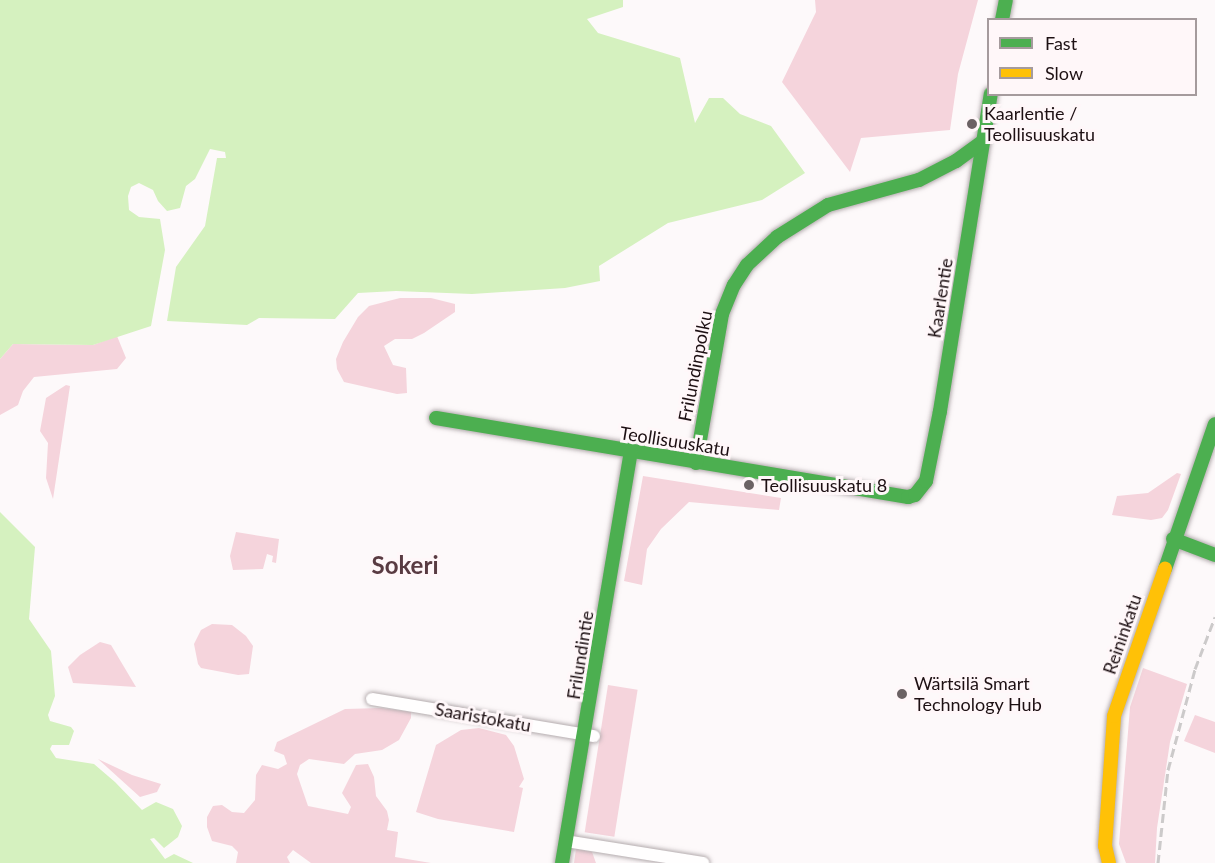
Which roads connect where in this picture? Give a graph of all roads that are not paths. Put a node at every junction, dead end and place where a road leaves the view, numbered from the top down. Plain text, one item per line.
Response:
1 (1006, 0) edge
2 (1002, 18) edge
3 (991, 96) edge
4 (984, 141) junction
5 (436, 418) dead end
6 (1215, 424) edge
7 (631, 452) junction
8 (696, 463) junction
9 (908, 497) joint
10 (1173, 539) junction
11 (1215, 555) edge
12 (372, 699) dead end
13 (589, 735) junction
14 (566, 842) junction
15 (562, 863) edge
16 (703, 863) edge
17 (1109, 863) edge

1 - 2 street
3 - 4 street, Kaarlentie
4 - 8 street, Frilundinpolku
4 - 9 street, Kaarlentie
5 - 7 street, Teollisuuskatu
6 - 10 street, Reininkatu
7 - 8 street, Teollisuuskatu
7 - 13 street, Frilundintie
8 - 9 street, Teollisuuskatu
10 - 11 street
10 - 17 street, Reininkatu
12 - 13 street, Saaristokatu
13 - 14 street, Frilundintie
14 - 15 street, Frilundintie
14 - 16 street

